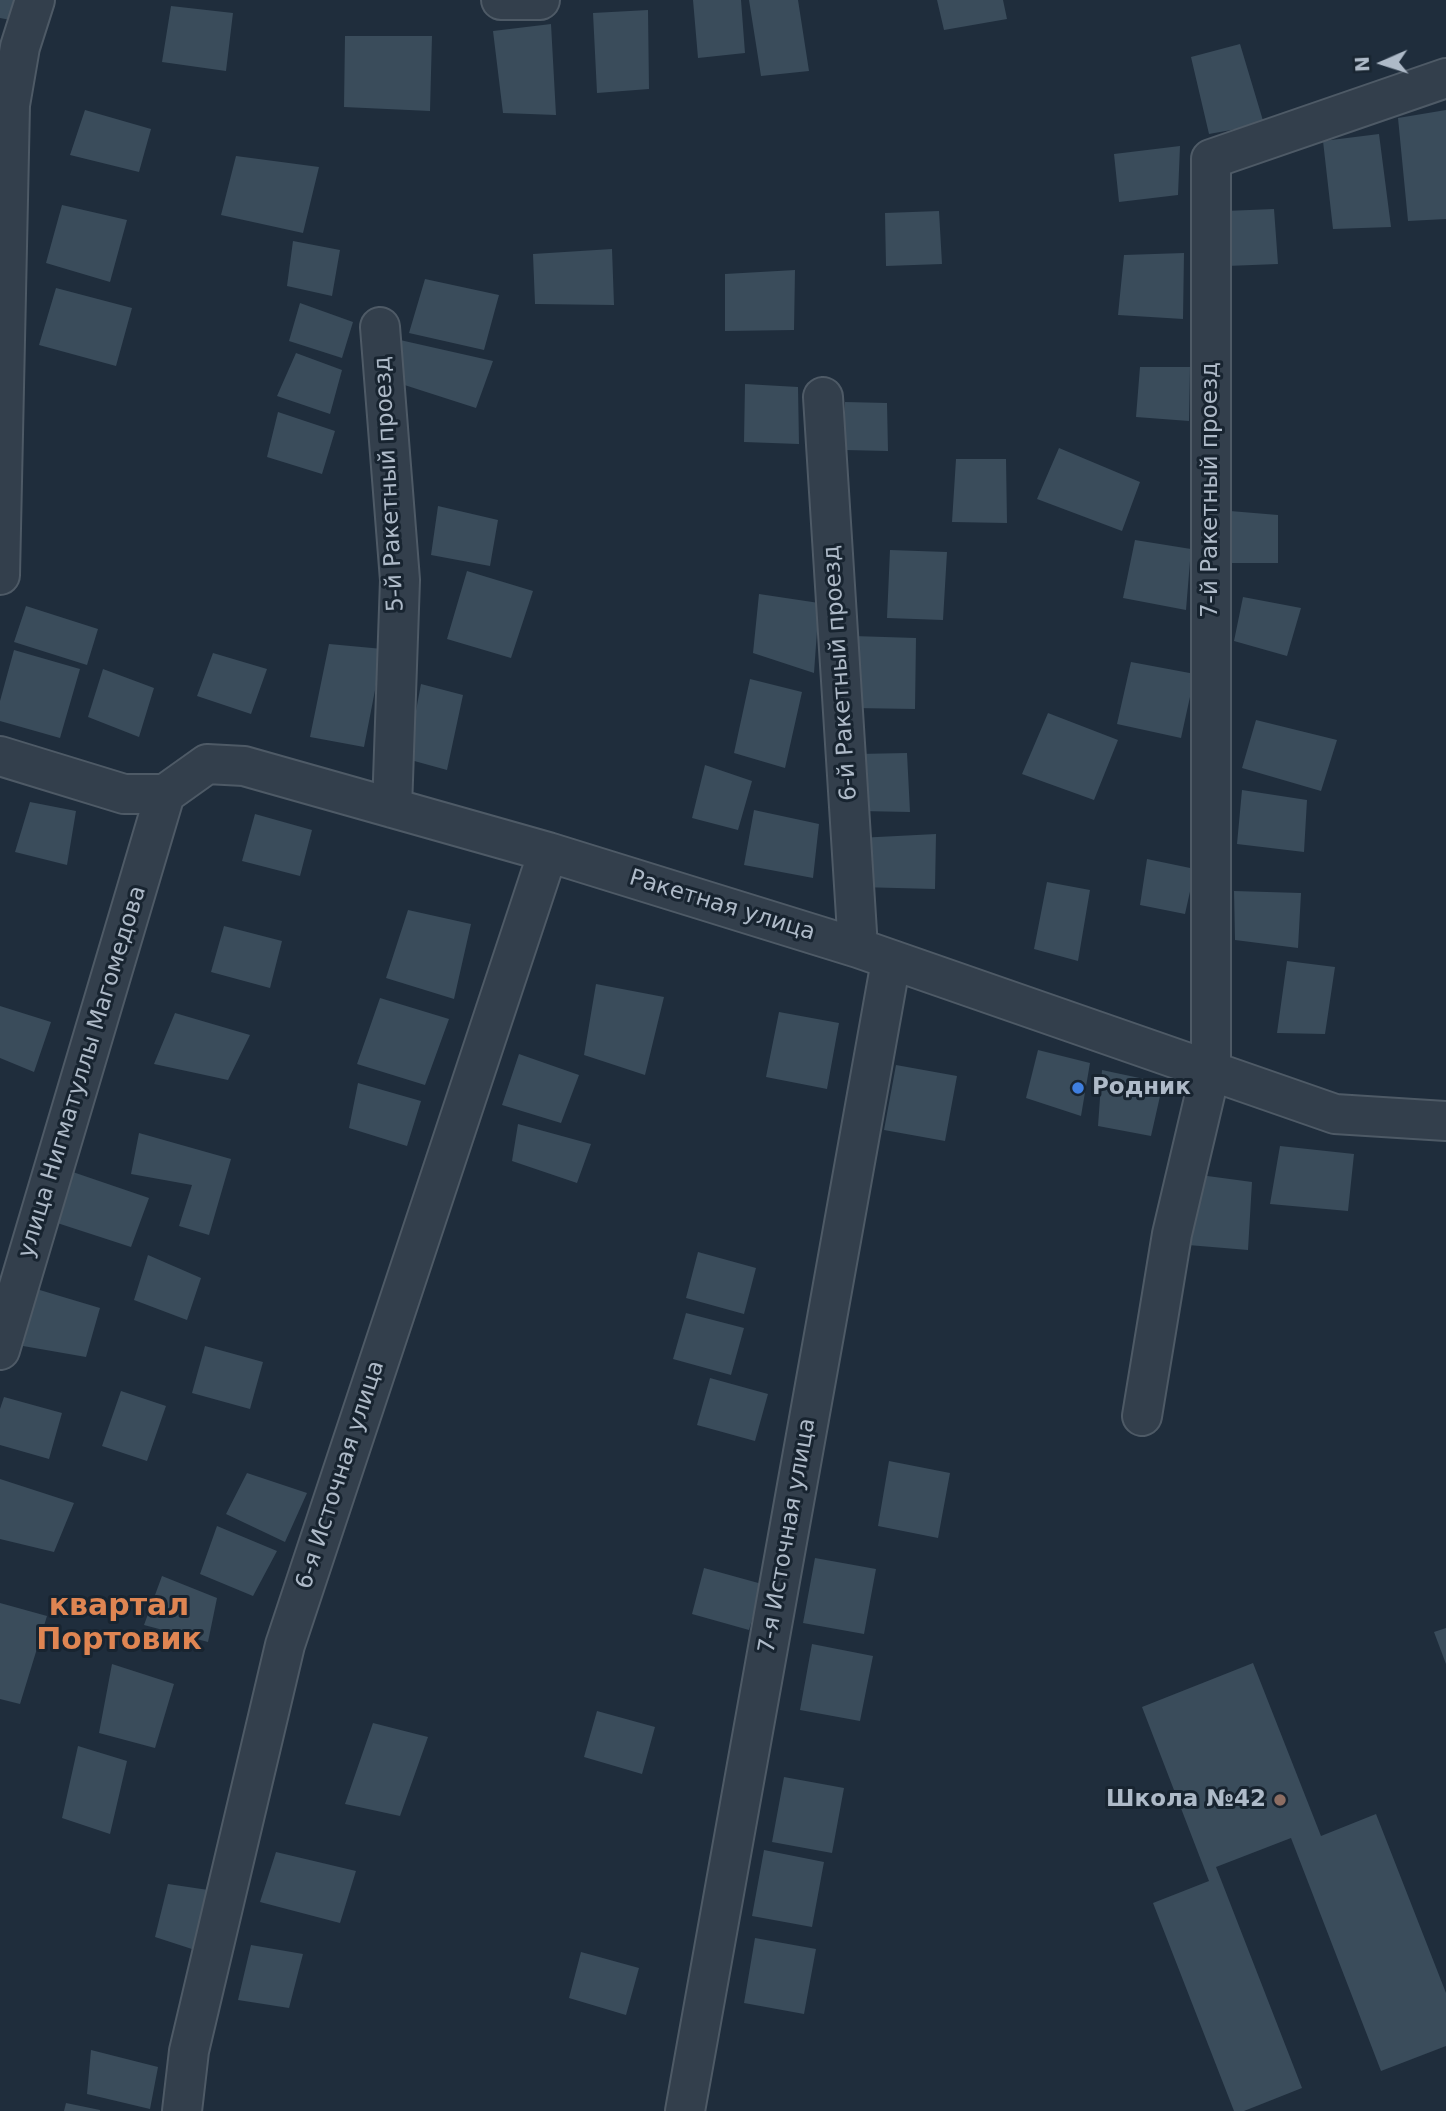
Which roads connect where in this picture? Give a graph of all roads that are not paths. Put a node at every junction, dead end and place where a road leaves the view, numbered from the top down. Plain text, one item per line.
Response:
1 (35, 0) edge
2 (501, 0) edge
3 (540, 0) edge
4 (1446, 78) edge
5 (380, 327) dead end
6 (823, 397) dead end
7 (0, 575) edge
8 (0, 756) edge
9 (165, 794) junction
10 (392, 808) junction
11 (548, 852) junction
12 (874, 955) junction
13 (1211, 1069) junction
14 (1446, 1121) edge
15 (0, 1350) edge
16 (1142, 1416) dead end
17 (182, 2111) edge
18 (685, 2111) edge

1 - 7 street
2 - 3 street
4 - 13 street, 7-й Ракетный проезд
5 - 10 street, 5-й Ракетный проезд
6 - 12 street, 6-й Ракетный проезд
8 - 9 street
9 - 10 street, Ракетная улица
9 - 15 street, улица Нигматуллы Магомедова
10 - 11 street, Ракетная улица
11 - 12 street, Ракетная улица
11 - 17 street, 6-я Источная улица
12 - 13 street, Ракетная улица
12 - 18 street, 7-я Источная улица
13 - 14 street, Ракетная улица
13 - 16 street

